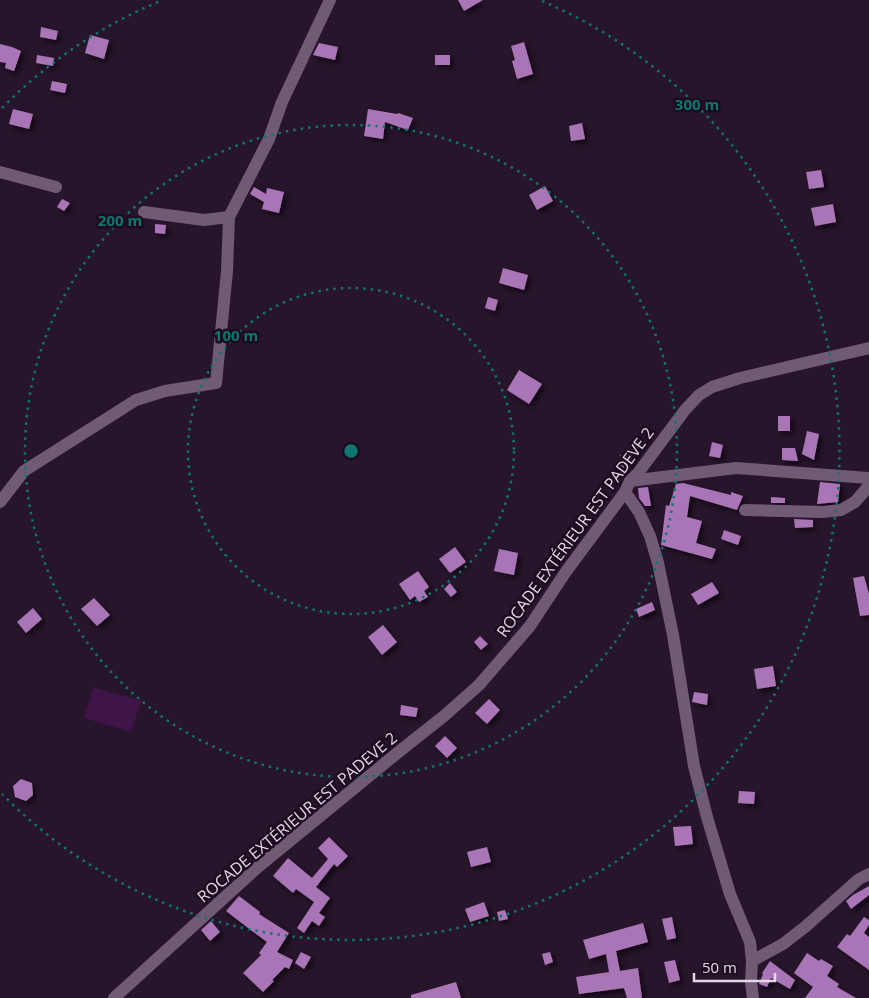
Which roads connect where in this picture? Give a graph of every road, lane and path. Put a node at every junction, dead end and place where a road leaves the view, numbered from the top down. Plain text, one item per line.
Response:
1 (330, 0) edge
2 (0, 172) edge
3 (56, 187) dead end
4 (144, 212) dead end
5 (229, 217) junction
6 (869, 348) edge
7 (869, 478) edge
8 (869, 482) edge
9 (628, 486) junction
10 (0, 502) edge
11 (745, 510) dead end
12 (869, 874) edge
13 (752, 961) junction
14 (114, 998) edge
15 (753, 998) edge

1 - 5 street
2 - 3 street
4 - 5 street
5 - 10 street
6 - 9 street, ROCADE EXTÉRIEUR EST PADEVE 2
7 - 9 street
8 - 11 street
9 - 13 street
9 - 14 street, ROCADE EXTÉRIEUR EST PADEVE 2
12 - 13 street
13 - 15 street

